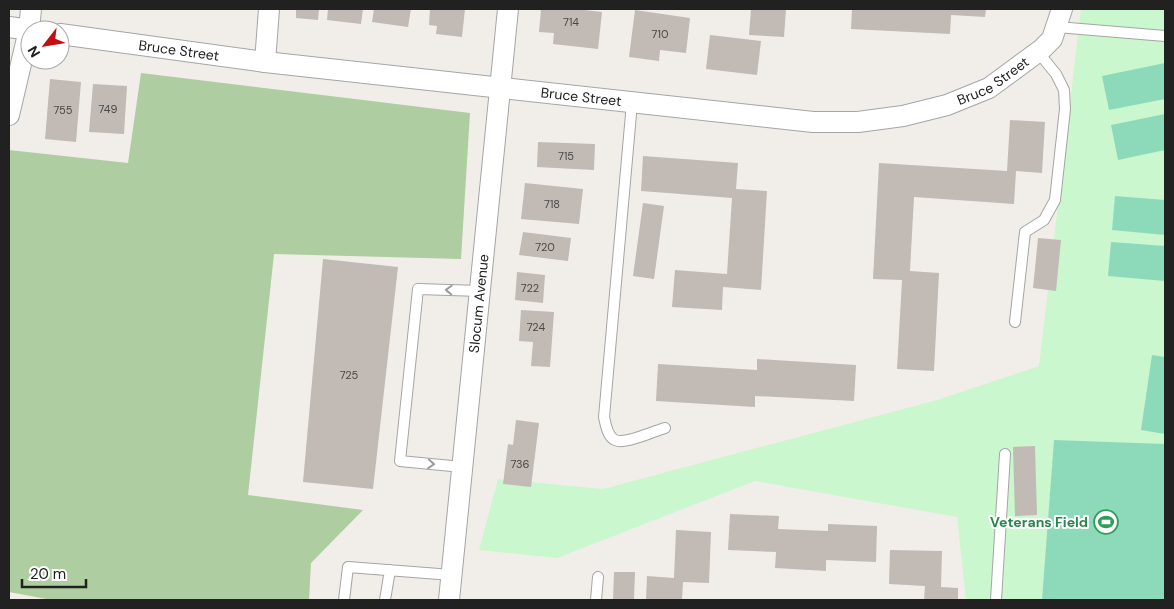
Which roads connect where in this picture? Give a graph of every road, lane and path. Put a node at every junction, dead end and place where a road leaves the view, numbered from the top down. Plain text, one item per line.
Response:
1 (269, 9) edge
2 (508, 9) edge
3 (1059, 18) edge
4 (70, 35) edge
5 (1165, 36) edge
6 (1038, 52) junction
7 (265, 62) junction
8 (20, 70) edge
9 (500, 88) junction
10 (632, 103) junction
11 (9, 115) edge
12 (480, 291) junction
13 (1015, 322) dead end
14 (665, 428) dead end
15 (1005, 454) dead end
16 (462, 467) junction
17 (390, 570) junction
18 (452, 575) junction
19 (598, 577) dead end
20 (344, 600) edge
21 (385, 600) edge
22 (449, 600) edge
23 (596, 600) edge
24 (996, 600) edge

1 - 7 street
2 - 9 street, Slocum Avenue
3 - 5 lane
3 - 6 street, Bruce Street
4 - 7 street, Bruce Street
6 - 10 street, Bruce Street
6 - 13 lane
7 - 9 street, Bruce Street
8 - 11 street
9 - 10 street, Bruce Street
9 - 12 street, Slocum Avenue
10 - 14 lane
12 - 16 street, Slocum Avenue
12 -> 16 lane
15 - 24 lane
16 - 18 street, Slocum Avenue
17 - 18 lane
17 - 20 lane
17 - 21 lane
18 - 22 street, Slocum Avenue
19 - 23 lane

